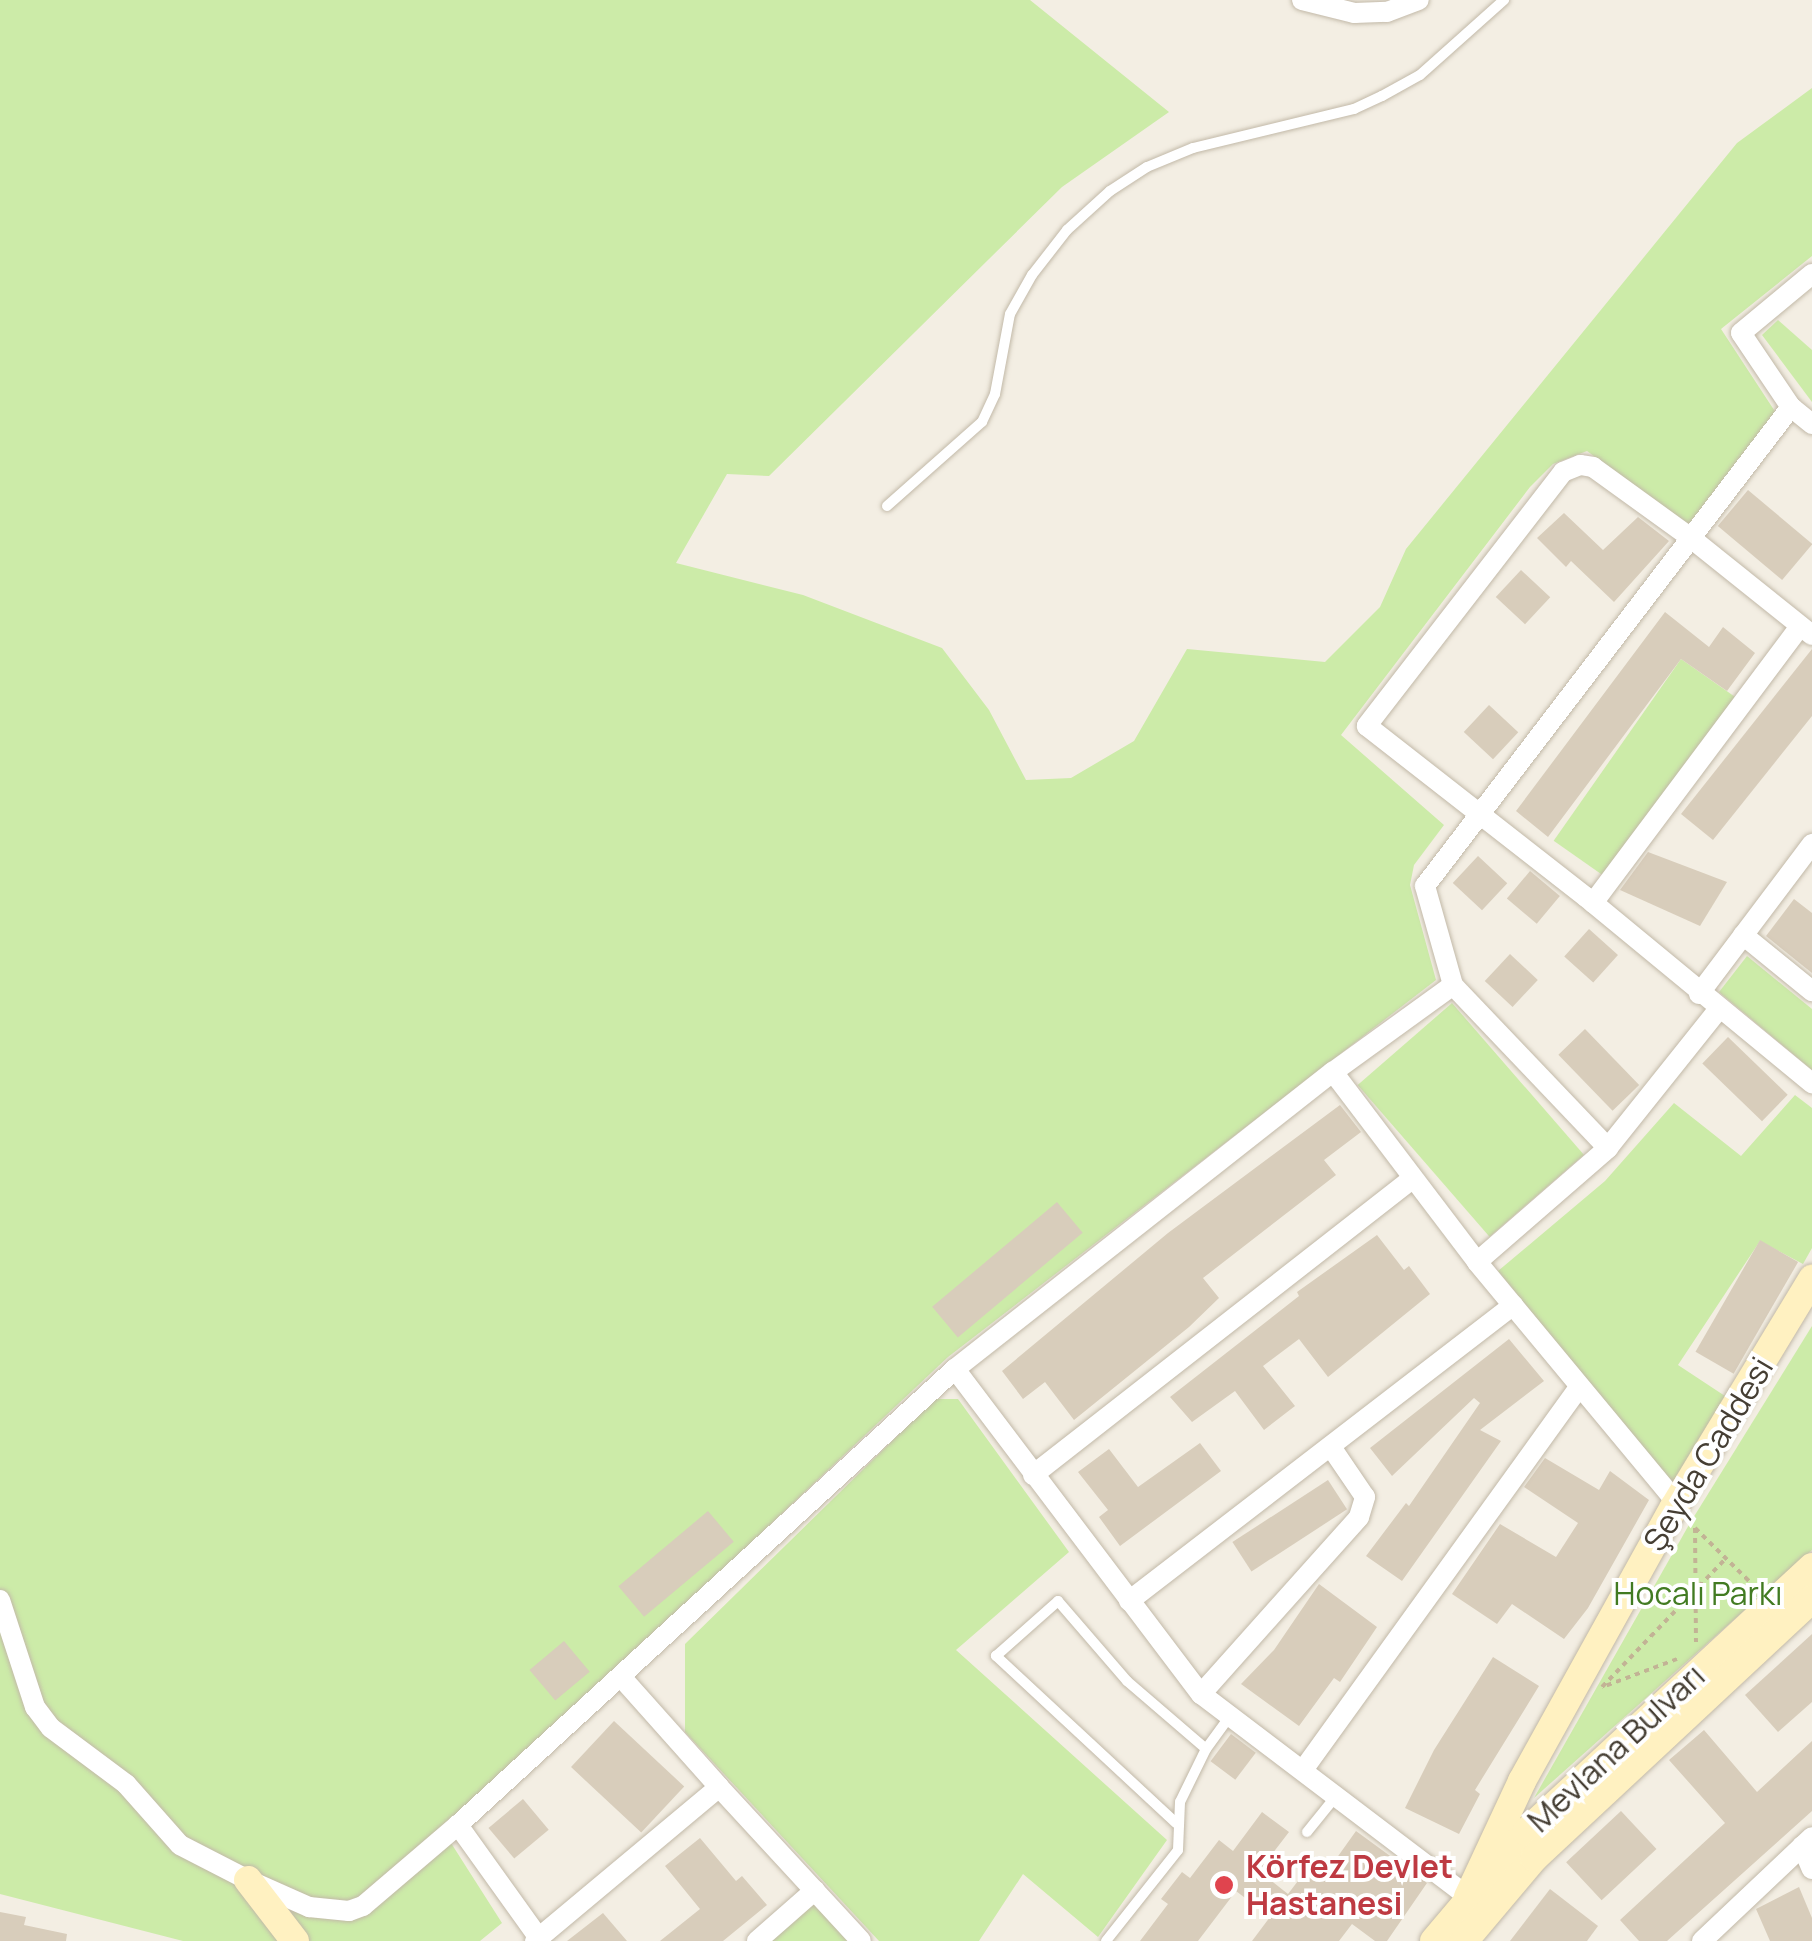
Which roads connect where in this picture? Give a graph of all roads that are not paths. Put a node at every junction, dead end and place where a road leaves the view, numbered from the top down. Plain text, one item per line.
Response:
1 (1302, 0) edge
2 (1419, 0) edge
3 (1504, 0) edge
4 (1812, 274) edge
5 (1790, 407) junction
6 (1812, 424) edge
7 (887, 506) dead end
8 (1690, 538) junction
9 (1806, 630) edge
10 (1478, 814) junction
11 (1812, 844) edge
12 (1593, 903) junction
13 (1742, 934) junction
14 (1453, 985) junction
15 (1812, 991) edge
16 (1699, 994) junction
17 (1718, 1010) junction
18 (1333, 1072) junction
19 (1812, 1082) edge
20 (1608, 1148) junction
21 (1413, 1178) junction
22 (1478, 1262) junction
23 (1812, 1279) edge
24 (1513, 1306) junction
25 (955, 1369) junction
26 (1580, 1386) junction
27 (1331, 1448) junction
28 (1033, 1474) junction
29 (1675, 1505) junction
30 (1812, 1567) edge
31 (1812, 1599) edge
32 (0, 1600) edge
33 (1129, 1601) junction
34 (622, 1678) junction
35 (1201, 1694) junction
36 (1231, 1716) junction
37 (1206, 1749) junction
38 (1304, 1770) junction
39 (719, 1787) junction
40 (1336, 1796) junction
41 (1176, 1822) junction
42 (458, 1826) junction
43 (1308, 1832) dead end
44 (1807, 1841) edge
45 (1812, 1870) edge
46 (248, 1880) junction
47 (815, 1890) junction
48 (284, 1896) junction
49 (1477, 1904) junction
50 (538, 1940) edge
51 (296, 1941) edge
52 (318, 1941) edge
53 (756, 1941) edge
54 (861, 1941) edge
55 (1106, 1941) edge
56 (1434, 1941) edge
57 (1464, 1941) edge
58 (1702, 1941) edge

1 - 2 street
3 - 7 lane
4 - 5 street
5 - 6 street
5 - 8 street
8 - 9 street
8 - 10 street
8 - 10 street
9 - 12 street
10 - 12 street
10 - 14 street
11 - 13 street
12 - 16 street
13 - 15 street
13 - 16 street
14 - 18 street
14 - 20 street
16 - 17 street
17 - 19 street
17 - 20 street
18 - 21 street
18 - 25 street
20 - 22 street
21 - 22 street
21 - 28 street
22 - 24 street
23 - 29 main road, Şeyda Caddesi
24 - 26 street
24 - 27 street
25 - 28 street
25 - 34 street
26 - 29 street
26 - 38 street
27 - 33 street
27 - 35 street
28 - 33 street
29 - 49 main road, Şeyda Caddesi
30 - 49 main road, Mevlana Bulvarı
31 - 49 main road, Mevlana Bulvarı
32 - 46 street
33 - 35 street
34 - 39 street
34 - 42 street
35 - 36 street
36 - 37 lane
36 - 38 street
37 - 41 lane
37 - 41 lane
38 - 40 street
39 - 47 street
39 - 50 street
40 - 43 lane
40 - 49 street
41 - 55 lane
42 - 48 street
42 - 50 street
44 - 45 street
44 - 58 street
46 - 48 street
46 - 51 main road
47 - 53 street
47 - 54 street
48 - 52 main road
49 - 56 main road, Mevlana Bulvarı
49 - 57 main road, Mevlana Bulvarı

